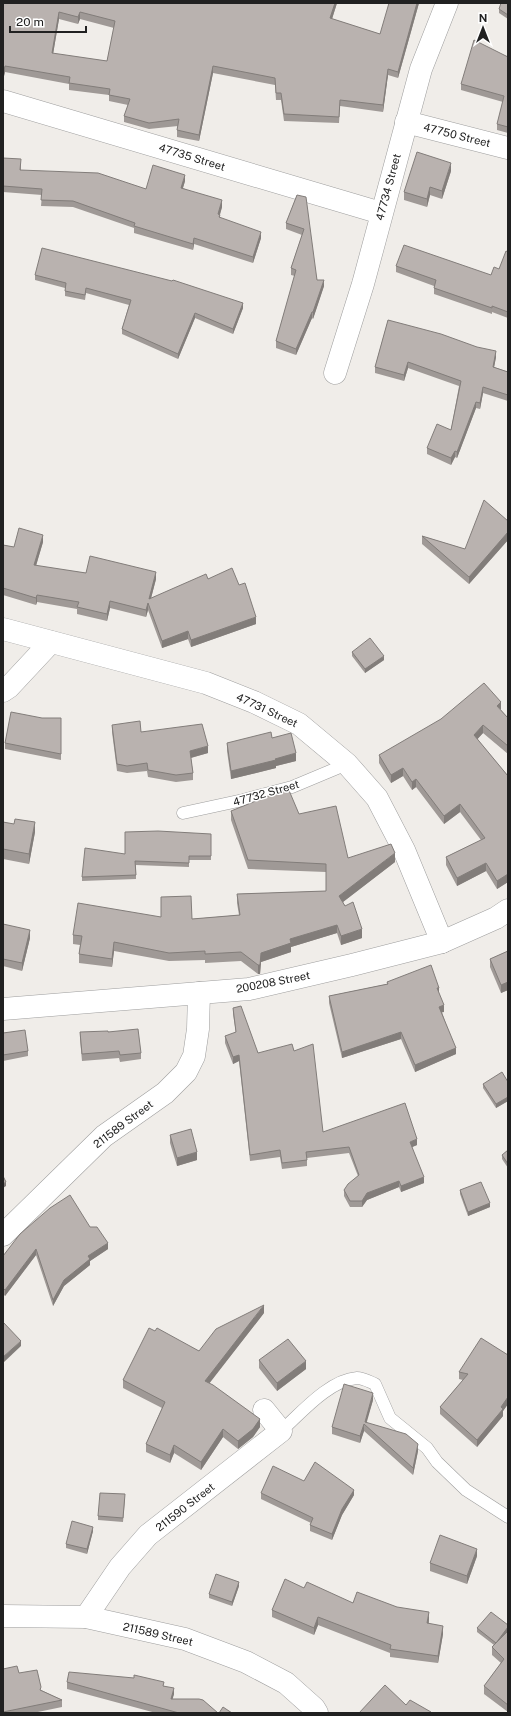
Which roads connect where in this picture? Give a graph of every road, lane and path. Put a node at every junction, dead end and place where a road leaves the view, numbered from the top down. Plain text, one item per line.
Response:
1 (448, 3) edge
2 (3, 101) edge
3 (406, 122) junction
4 (508, 148) edge
5 (380, 213) junction
6 (335, 374) dead end
7 (3, 629) edge
8 (51, 642) junction
9 (3, 690) edge
10 (346, 764) junction
11 (183, 813) dead end
12 (508, 910) edge
13 (442, 942) junction
14 (200, 993) junction
15 (3, 1009) edge
16 (3, 1235) edge
17 (264, 1410) dead end
18 (281, 1431) junction
19 (508, 1517) edge
20 (3, 1616) edge
21 (86, 1617) junction
22 (317, 1713) edge

1 - 3 street, 47734 Street
2 - 5 street, 47735 Street
3 - 4 street, 47750 Street
3 - 5 street, 47734 Street
5 - 6 street, 47734 Street
7 - 8 street, 47731 Street
8 - 9 street
8 - 10 street, 47731 Street
10 - 11 lane, 47732 Street
10 - 13 street, 47731 Street
12 - 13 street, 200208 Street
13 - 14 street, 200208 Street
14 - 15 street, 200208 Street
14 - 16 street, 211589 Street
17 - 18 street
18 - 19 lane
18 - 21 street, 211590 Street
20 - 21 street, 211589 Street
21 - 22 street, 211589 Street

